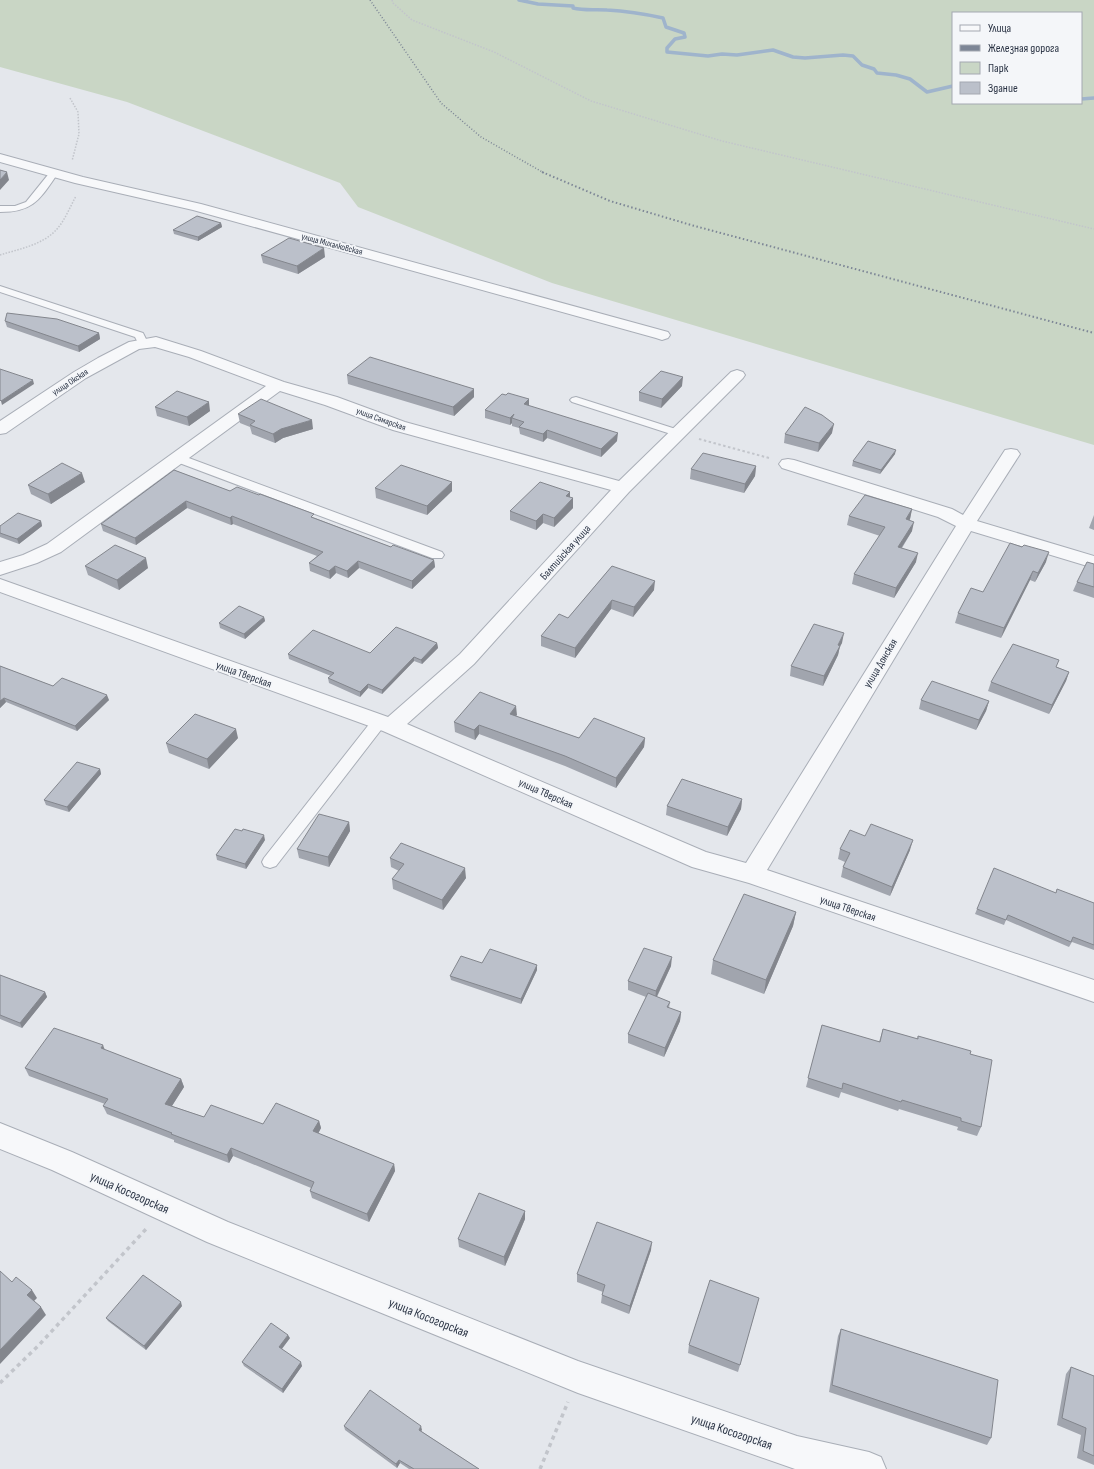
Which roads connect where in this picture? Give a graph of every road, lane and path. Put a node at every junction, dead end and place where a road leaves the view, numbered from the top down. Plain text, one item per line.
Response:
1 (392, 0) edge
2 (70, 98) dead end
3 (0, 158) edge
4 (54, 173) junction
5 (82, 180) junction
6 (0, 209) edge
7 (1094, 229) edge
8 (0, 255) edge
9 (0, 289) edge
10 (662, 335) dead end
11 (143, 343) junction
12 (737, 375) dead end
13 (278, 385) junction
14 (576, 400) dead end
15 (0, 429) edge
16 (678, 433) junction
17 (1011, 454) dead end
18 (178, 458) junction
19 (781, 462) joint
20 (623, 488) junction
21 (966, 524) junction
22 (437, 555) dead end
23 (1094, 562) edge
24 (0, 569) edge
25 (0, 585) edge
26 (385, 724) junction
27 (270, 862) dead end
28 (752, 874) junction
29 (1094, 991) edge
30 (0, 1136) edge
31 (163, 1207) junction
32 (578, 1377) junction
33 (0, 1383) edge
34 (540, 1469) edge
35 (869, 1469) edge

1 - 7 path
2 - 5 path
3 - 4 street, улица Михалковская
4 - 5 street, улица Михалковская
4 - 6 lane
5 - 8 path
5 - 10 street, улица Михалковская
9 - 11 lane
11 - 13 street, улица Самарская
11 - 15 street, улица Окская
12 - 16 street, Балтийская улица
13 - 18 street
13 - 20 street, улица Самарская
14 - 16 lane
16 - 19 path
16 - 20 street, Балтийская улица
17 - 21 street, улица Донская
18 - 22 lane
18 - 24 street
19 - 21 street
20 - 26 street, Балтийская улица
21 - 23 street
21 - 28 street, улица Донская
25 - 26 street, улица Тверская
26 - 27 lane
26 - 28 street, улица Тверская
28 - 29 street, улица Тверская
30 - 31 street, улица Косогорская
31 - 32 street, улица Косогорская
31 - 33 path
32 - 34 path
32 - 35 street, улица Косогорская

